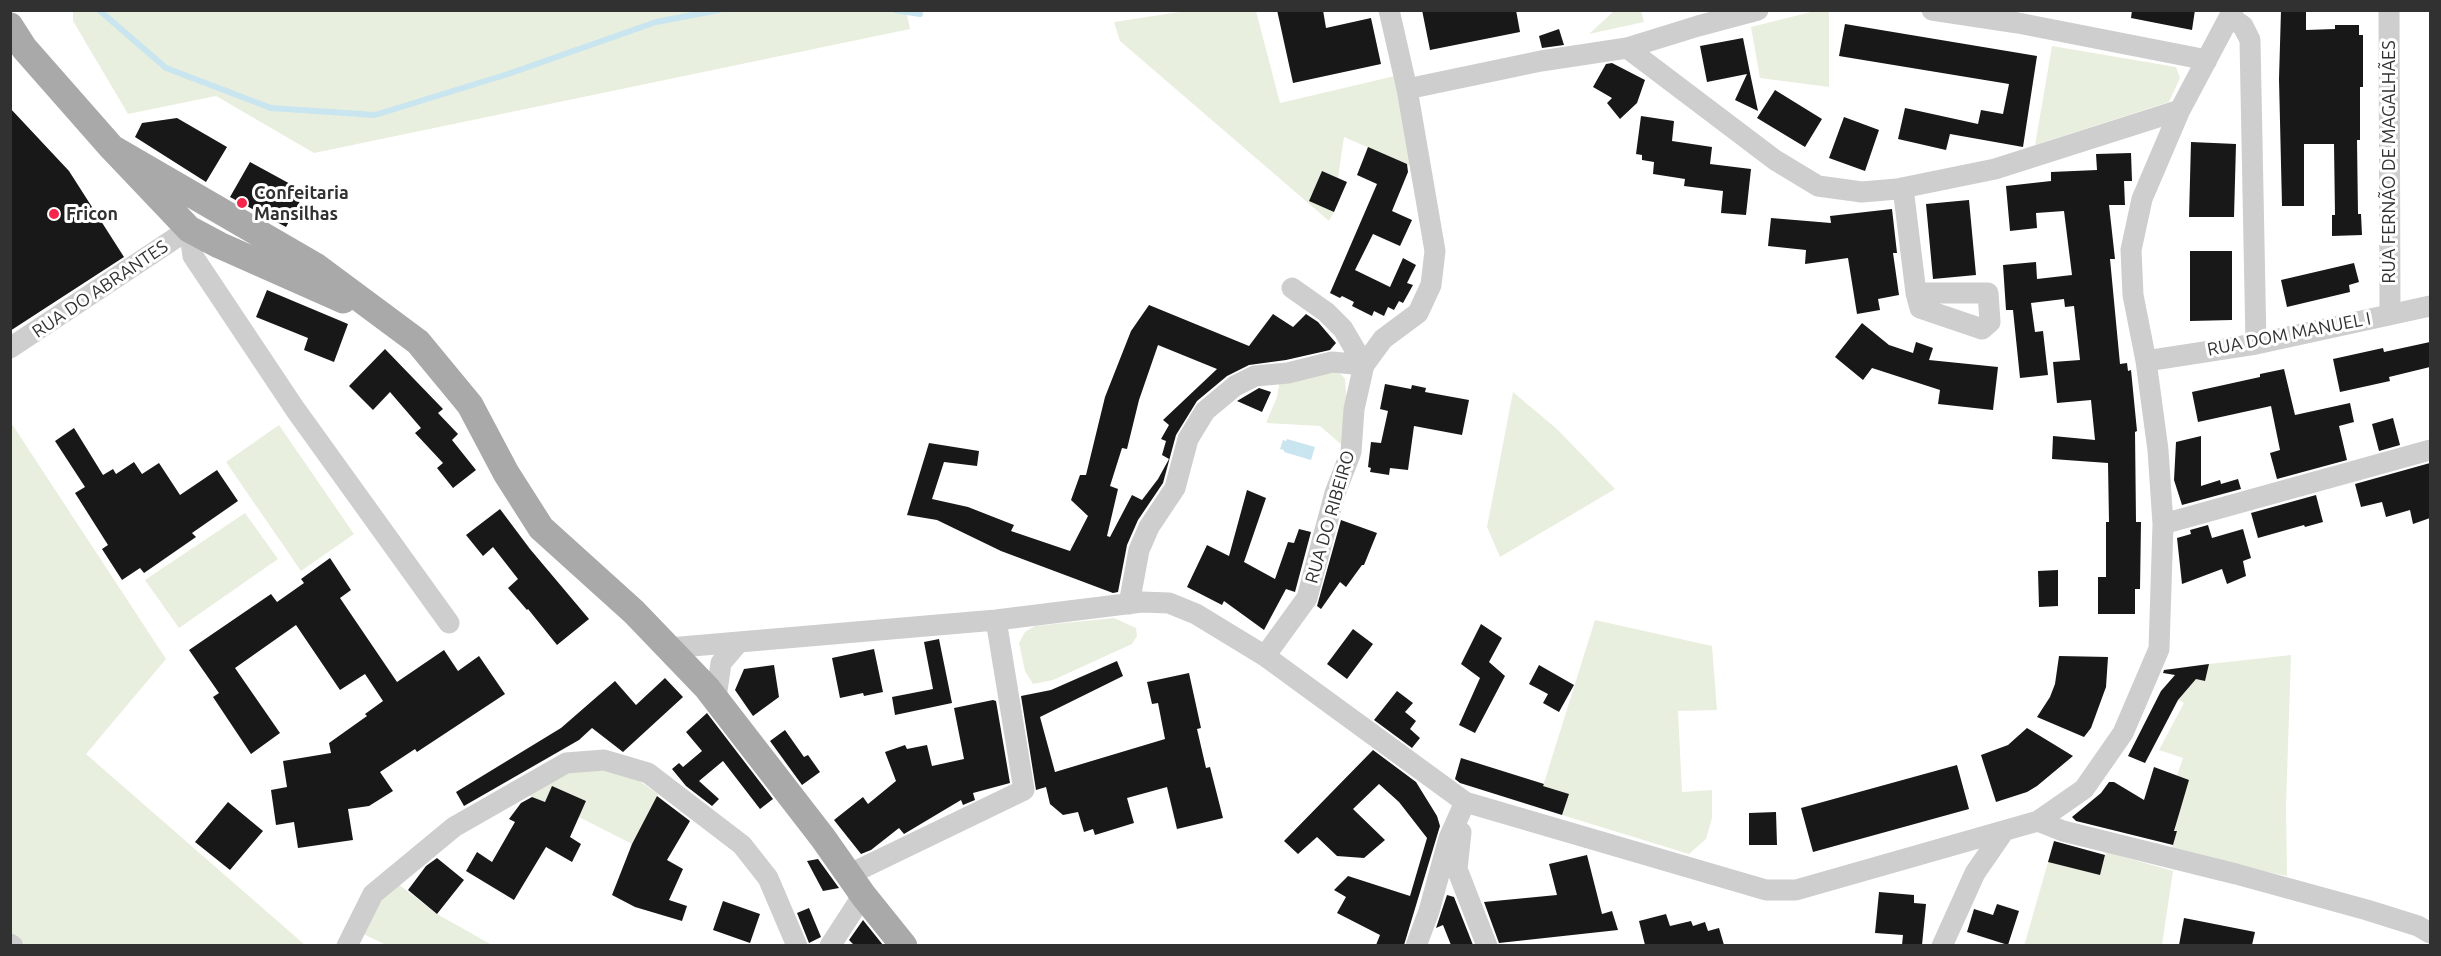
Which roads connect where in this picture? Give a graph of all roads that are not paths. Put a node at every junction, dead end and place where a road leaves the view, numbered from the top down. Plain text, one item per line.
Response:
1 (1389, 10) edge
2 (1758, 10) edge
3 (1932, 10) edge
4 (2389, 10) edge
5 (2231, 14) edge
6 (2007, 16) edge
7 (10, 26) edge
8 (1627, 48) junction
9 (2207, 60) junction
10 (1407, 89) junction
11 (2180, 111) junction
12 (112, 148) junction
13 (1903, 188) junction
14 (207, 202) junction
15 (189, 229) junction
16 (1292, 288) dead end
17 (1916, 293) dead end
18 (2430, 306) edge
19 (2390, 314) junction
20 (405, 333) junction
21 (2256, 344) junction
22 (10, 348) edge
23 (2146, 361) junction
24 (1364, 365) junction
25 (2430, 450) edge
26 (2163, 524) junction
27 (1129, 604) junction
28 (996, 620) junction
29 (449, 623) dead end
30 (740, 642) junction
31 (669, 648) junction
32 (1265, 656) junction
33 (716, 698) junction
34 (1465, 802) junction
35 (2038, 821) junction
36 (2004, 831) junction
37 (855, 885) junction
38 (2430, 933) edge
39 (347, 945) edge
40 (797, 945) edge
41 (830, 945) edge
42 (904, 945) edge
43 (1416, 945) edge
44 (1487, 945) edge
45 (1942, 945) edge

1 - 10 street, RUA DO RIBEIRO
2 - 8 street
3 - 6 street
4 - 19 street, RUA FERNÃO DE MAGALHÃES
5 - 9 street
5 - 21 street
6 - 9 street
7 - 12 main road
8 - 10 street
8 - 13 street
9 - 11 street
10 - 24 street, RUA DO RIBEIRO
11 - 13 street
11 - 23 street
12 - 14 main road
12 - 15 main road
13 - 17 street
14 - 15 main road
14 - 20 main road
15 - 20 main road
15 - 22 street, RUA DO ABRANTES
15 - 29 street
16 - 24 street
18 - 19 street, RUA DOM MANUEL I
19 - 21 street, RUA DOM MANUEL I
20 - 31 main road
21 - 23 street, RUA DOM MANUEL I
23 - 26 street
24 - 27 street
24 - 32 street, RUA DO RIBEIRO
25 - 26 street
26 - 35 street
27 - 28 street
27 - 32 street
28 - 30 street
28 - 37 street
30 - 31 street
30 - 33 street
31 - 33 main road
32 - 34 street
33 - 37 main road
34 - 36 street
34 - 43 street
34 - 44 street
35 - 36 street
35 - 38 street
36 - 45 street
37 - 41 street
37 - 42 main road
39 - 40 street

